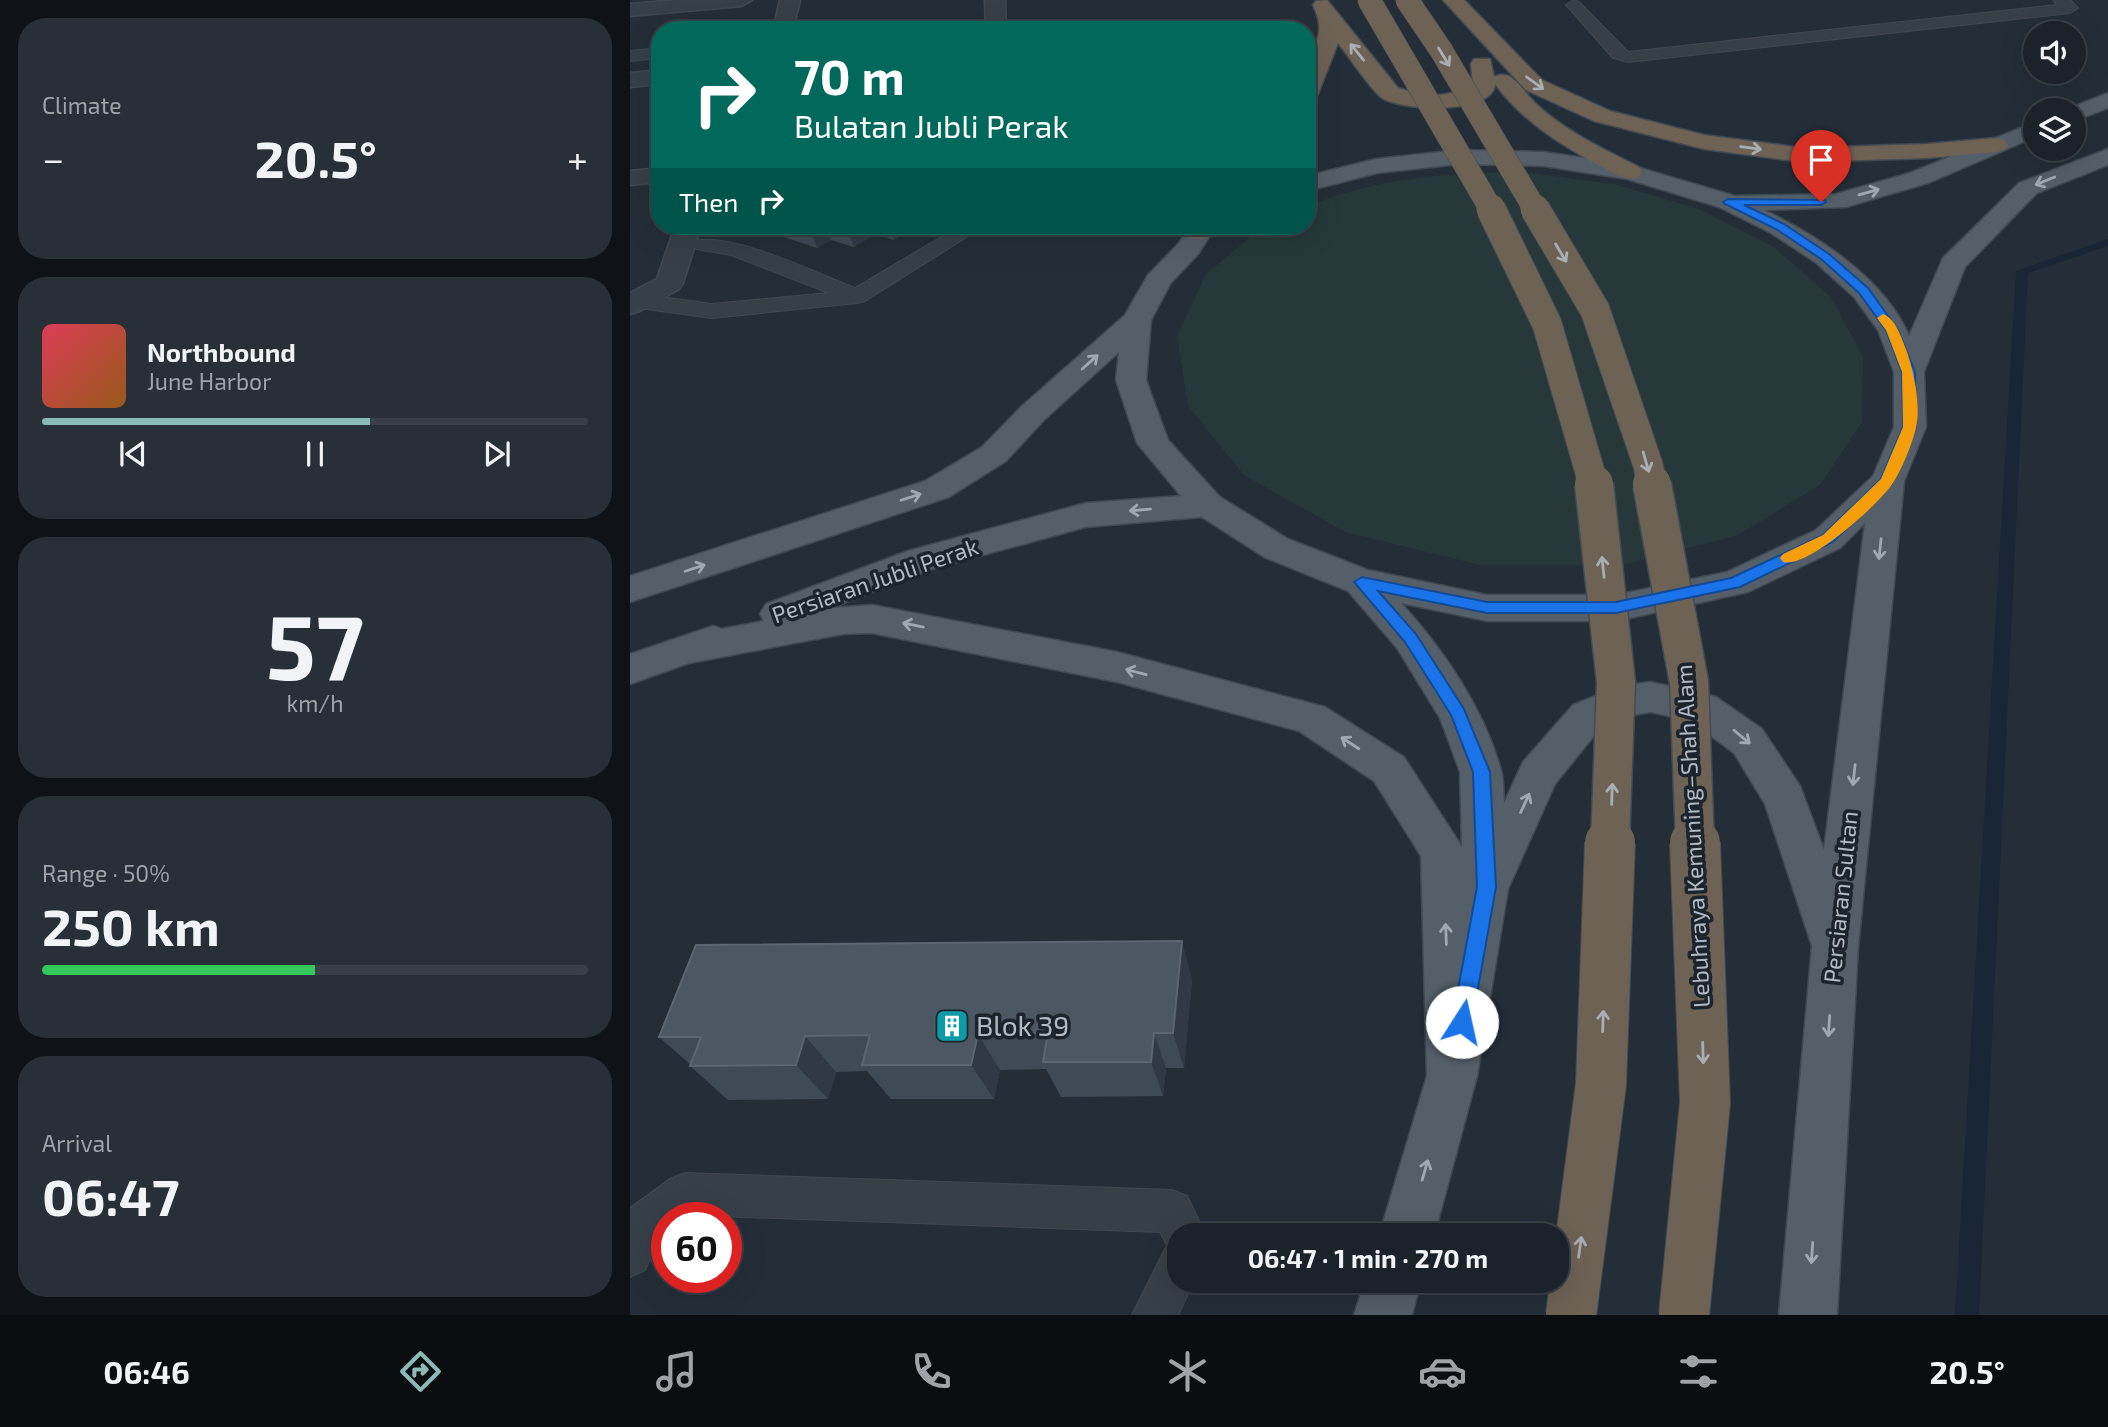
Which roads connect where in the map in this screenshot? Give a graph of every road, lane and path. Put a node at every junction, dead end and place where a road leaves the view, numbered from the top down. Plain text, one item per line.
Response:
1 (742, 0) edge
2 (790, 0) edge
3 (995, 0) edge
4 (1320, 0) edge
5 (1369, 0) edge
6 (1407, 0) edge
7 (1450, 0) edge
8 (2062, 0) edge
9 (1574, 5) dead end
10 (630, 10) edge
11 (785, 21) edge
12 (996, 21) edge
13 (1331, 21) junction
14 (1481, 48) junction
15 (651, 54) edge
16 (630, 56) edge
17 (1316, 73) edge
18 (651, 78) edge
19 (630, 80) edge
20 (2108, 100) edge
21 (2086, 109) edge
22 (2023, 134) edge
23 (1996, 145) junction
24 (2108, 156) edge
25 (1630, 172) junction
26 (651, 176) edge
27 (630, 178) edge
28 (1316, 182) edge
29 (1728, 202) junction
30 (695, 235) edge
31 (959, 235) edge
32 (1199, 235) edge
33 (857, 296) junction
34 (634, 303) edge
35 (1137, 320) junction
36 (1909, 372) junction
37 (1887, 481) junction
38 (1208, 505) junction
39 (1362, 582) junction
40 (630, 589) edge
41 (689, 649) junction
42 (630, 669) edge
43 (1486, 887) junction
44 (1835, 948) junction
45 (1452, 1076) junction
46 (1178, 1223) edge
47 (1410, 1223) edge
48 (630, 1255) edge
49 (1167, 1290) edge
50 (1389, 1293) edge
51 (1154, 1315) edge
52 (1383, 1315) edge
53 (1571, 1315) edge
54 (1684, 1315) edge
55 (1808, 1315) edge

1 - 10 street
2 - 11 street
3 - 12 street
4 - 13 highway
53 -> 5 highway, bridge
6 -> 54 highway, Lebuhraya Kemuning–Shah Alam, bridge
7 - 14 highway
7 -> 23 highway
8 - 9 lane
14 -> 13 highway
13 - 17 highway
14 - 25 highway
15 - 16 lane
18 - 19 street
20 - 21 main road
22 - 23 main road
29 -> 23 main road
24 -> 36 main road
25 - 28 main road
25 - 29 main road
26 - 27 street
29 - 36 main road
30 - 33 lane
30 - 34 street
31 - 33 lane
32 - 35 main road
33 - 34 lane
35 - 38 main road
40 -> 35 main road
36 - 37 main road
37 - 39 main road
37 -> 44 main road, Persiaran Sultan
38 - 39 main road
38 -> 41 main road, Persiaran Jubli Perak
39 - 43 main road
41 - 42 main road, Persiaran Jubli Perak
45 -> 41 main road
43 -> 44 main road
43 - 45 main road
44 -> 55 main road, Persiaran Sultan
47 -> 45 main road
46 - 48 lane
49 - 51 lane
50 - 52 main road

